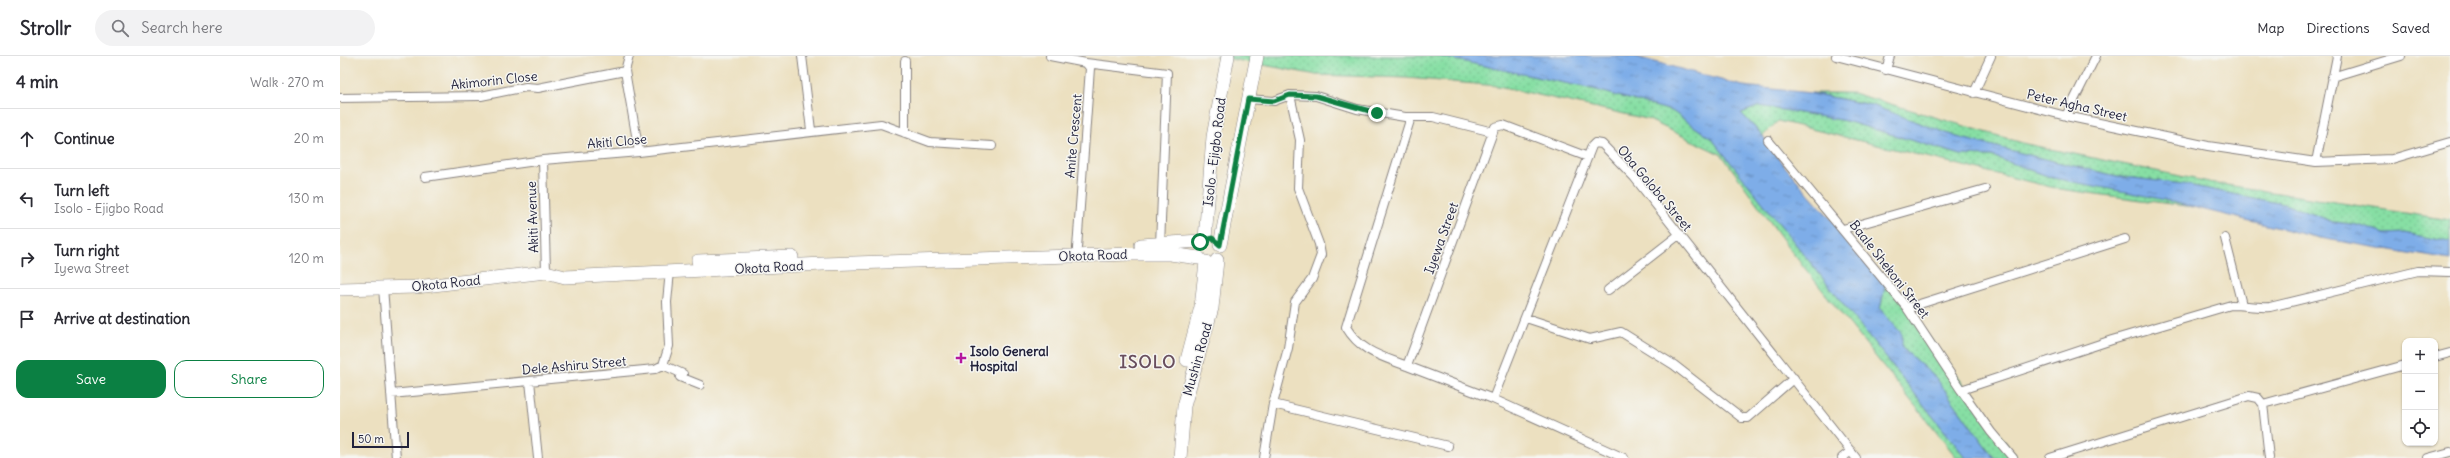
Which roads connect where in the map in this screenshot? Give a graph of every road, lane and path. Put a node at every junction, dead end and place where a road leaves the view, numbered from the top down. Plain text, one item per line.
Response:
1 (629, 56) edge
2 (802, 56) edge
3 (1050, 56) edge
4 (1257, 56) edge
5 (1836, 56) edge
6 (1890, 56) edge
7 (1991, 56) edge
8 (2096, 56) edge
9 (2336, 56) edge
10 (2401, 56) edge
11 (1227, 60) edge
12 (905, 61) dead end
13 (1086, 63) junction
14 (1886, 70) junction
15 (625, 71) junction
16 (2332, 77) junction
17 (1974, 93) junction
18 (1290, 95) junction
19 (340, 98) edge
20 (1248, 99) junction
21 (2066, 116) junction
22 (1411, 117) junction
23 (811, 130) junction
24 (1493, 132) junction
25 (905, 133) junction
26 (1768, 140) dead end
27 (2450, 142) edge
28 (992, 146) dead end
29 (639, 152) junction
30 (1588, 157) junction
31 (542, 160) junction
32 (2316, 162) junction
33 (425, 176) dead end
34 (1985, 189) dead end
35 (1843, 229) junction
36 (1680, 234) junction
37 (2225, 238) dead end
38 (2125, 239) dead end
39 (1202, 240) junction
40 (1160, 245) junction
41 (1220, 245) junction
42 (1076, 248) junction
43 (1207, 260) junction
44 (670, 271) junction
45 (546, 272) junction
46 (2450, 272) edge
47 (383, 287) junction
48 (340, 289) edge
49 (1608, 290) dead end
50 (2242, 305) junction
51 (1907, 308) junction
52 (1526, 318) junction
53 (2450, 353) edge
54 (2438, 356) edge
55 (663, 365) junction
56 (1407, 366) junction
57 (2402, 366) edge
58 (1794, 378) junction
59 (530, 381) junction
60 (700, 385) dead end
61 (1961, 390) junction
62 (391, 394) junction
63 (1493, 399) junction
64 (1273, 404) junction
65 (2263, 404) junction
66 (1448, 446) dead end
67 (1851, 451) junction
68 (2450, 452) edge
69 (396, 458) edge
70 (538, 458) edge
71 (1172, 458) edge
72 (1180, 458) edge
73 (1264, 458) edge
74 (1624, 458) edge
75 (1842, 458) edge
76 (1856, 458) edge
77 (2013, 458) edge
78 (2050, 458) edge
79 (2270, 458) edge
80 (2430, 458) edge

1 - 15 street
2 - 23 street
3 - 13 street
4 - 20 main road, Isolo - Ejigbo Road
5 - 14 street, Peter Agha Street
6 - 14 street
7 - 17 street
8 - 21 street
9 - 16 street
10 - 16 street
11 - 39 main road, Isolo - Ejigbo Road
12 - 25 street
13 - 40 street
13 - 42 street, Anite Crescent
14 - 17 street, Peter Agha Street
15 - 19 street, Akimorin Close
15 - 29 street
16 - 32 street
17 - 21 street, Peter Agha Street
18 - 20 street
18 - 22 street
18 - 64 street
20 - 41 main road, Isolo - Ejigbo Road
21 - 32 street, Peter Agha Street
22 - 24 street
22 - 56 street
23 - 25 street, Akiti Close
23 - 29 street, Akiti Close
24 - 30 street
24 - 56 street, Iyewa Street
25 - 28 street, Akiti Close
26 - 35 street, Baale Shekoni Street
27 - 32 street, Peter Agha Street
29 - 31 street, Akiti Close
30 - 36 street, Oba Goloba Street
30 - 52 street, Oba Goloba Street
31 - 33 street, Akiti Close
31 - 45 street, Akiti Avenue
34 - 35 street
35 - 51 street, Baale Shekoni Street
36 - 49 street
36 - 58 street, Oba Goloba Street
37 - 50 street
38 - 51 street
39 - 40 main road
39 - 41 main road
39 - 43 main road
40 - 42 main road
41 - 43 main road
42 - 45 main road
43 - 44 main road, Okota Road
43 - 71 main road, Mushin Road
43 - 72 main road, Mushin Road
44 - 45 main road, Okota Road
44 - 55 street
45 - 47 main road, Okota Road
46 - 50 street
47 - 48 main road, Okota Road
47 - 62 street
50 - 61 street
51 - 61 street, Baale Shekoni Street
52 - 58 street
52 - 63 street, Oba Goloba Street
53 - 54 street
55 - 59 street, Dele Ashiru Street
55 - 60 street
56 - 63 street
57 - 65 street
58 - 67 street, Oba Goloba Street
59 - 62 street, Dele Ashiru Street
59 - 70 street
61 - 77 street, Baale Shekoni Street
62 - 69 street
63 - 74 street
64 - 66 street
64 - 73 street
65 - 78 street
65 - 79 street
67 - 75 street
67 - 76 street, Oba Goloba Street
68 - 80 street

